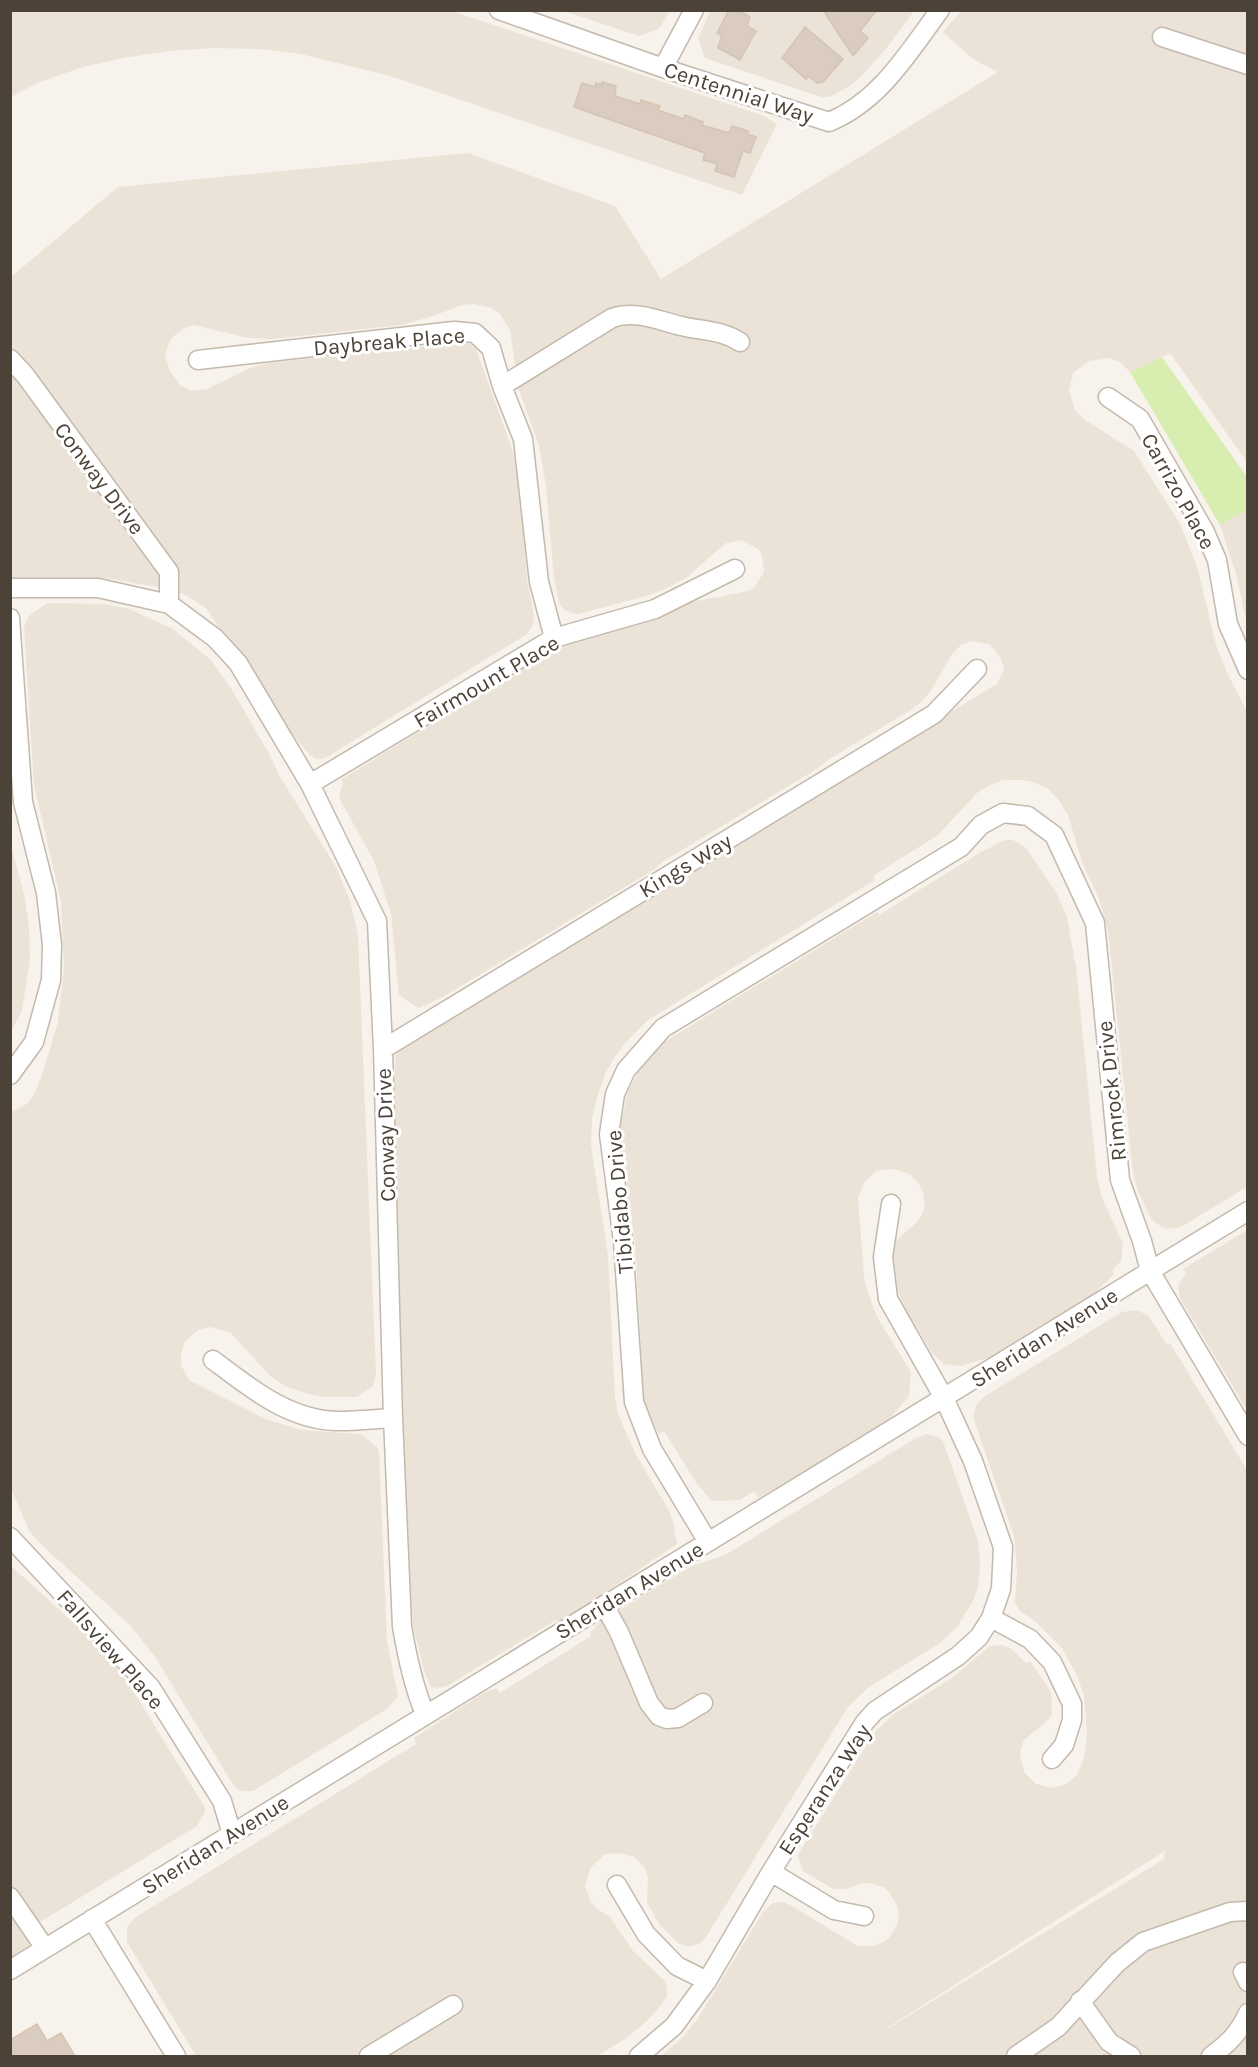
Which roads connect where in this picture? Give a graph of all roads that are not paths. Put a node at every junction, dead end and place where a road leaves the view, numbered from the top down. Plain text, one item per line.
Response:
1 (499, 10) edge
2 (694, 10) edge
3 (940, 10) edge
4 (1162, 38) dead end
5 (1248, 65) edge
6 (663, 68) junction
7 (740, 342) dead end
8 (10, 359) edge
9 (198, 360) dead end
10 (502, 386) junction
11 (1108, 397) dead end
12 (735, 569) dead end
13 (10, 588) edge
14 (175, 609) junction
15 (10, 618) edge
16 (554, 638) junction
17 (977, 669) dead end
18 (1248, 670) edge
19 (310, 784) junction
20 (961, 847) joint
21 (383, 1049) junction
22 (10, 1075) edge
23 (891, 1204) dead end
24 (1248, 1211) edge
25 (1150, 1271) junction
26 (213, 1360) dead end
27 (944, 1398) junction
28 (393, 1418) junction
29 (1248, 1436) edge
30 (10, 1537) edge
31 (708, 1542) junction
32 (604, 1605) junction
33 (991, 1618) junction
34 (703, 1703) dead end
35 (425, 1714) junction
36 (1052, 1759) dead end
37 (232, 1834) junction
38 (771, 1872) junction
39 (617, 1885) dead end
40 (10, 1897) edge
41 (1248, 1911) edge
42 (864, 1916) dead end
43 (92, 1919) junction
44 (45, 1948) junction
45 (10, 1970) edge
46 (707, 1981) junction
47 (1080, 2001) junction
48 (453, 2005) dead end
49 (1248, 2013) edge
50 (176, 2056) edge
51 (369, 2056) edge
52 (639, 2056) edge
53 (1016, 2056) edge
54 (1131, 2056) edge
55 (1211, 2056) edge

1 - 6 street, Centennial Way
2 - 6 street
3 - 6 street, Centennial Way
4 - 5 street
7 - 10 street
8 - 14 street, Conway Drive
9 - 10 street, Daybreak Place
10 - 16 street, Daybreak Place
11 - 18 street, Carrizo Place
12 - 16 street, Fairmount Place
13 - 14 street
14 - 19 street, Conway Drive
15 - 22 street
16 - 19 street, Fairmount Place
17 - 21 street, Kings Way
19 - 21 street, Conway Drive
20 - 25 street, Rimrock Drive
20 - 31 street, Tibidabo Drive
21 - 28 street, Conway Drive
23 - 27 street, Esperanza Way
24 - 25 street, Sheridan Avenue
25 - 27 street, Sheridan Avenue
25 - 29 street, Rimrock Drive
26 - 28 street
27 - 31 street, Sheridan Avenue
27 - 33 street, Esperanza Way
28 - 35 street, Conway Drive
30 - 37 street, Fallsview Place
31 - 32 street, Sheridan Avenue
32 - 34 street
32 - 35 street, Sheridan Avenue
33 - 36 street
33 - 38 street, Esperanza Way
35 - 37 street, Sheridan Avenue
37 - 43 street, Sheridan Avenue
38 - 42 street
38 - 46 street, Esperanza Way
39 - 46 street
40 - 44 street
41 - 47 street
43 - 44 street, Sheridan Avenue
43 - 50 street
44 - 45 street, Sheridan Avenue
46 - 52 street, Esperanza Way
47 - 53 street
47 - 54 street
48 - 51 street
49 - 55 street

